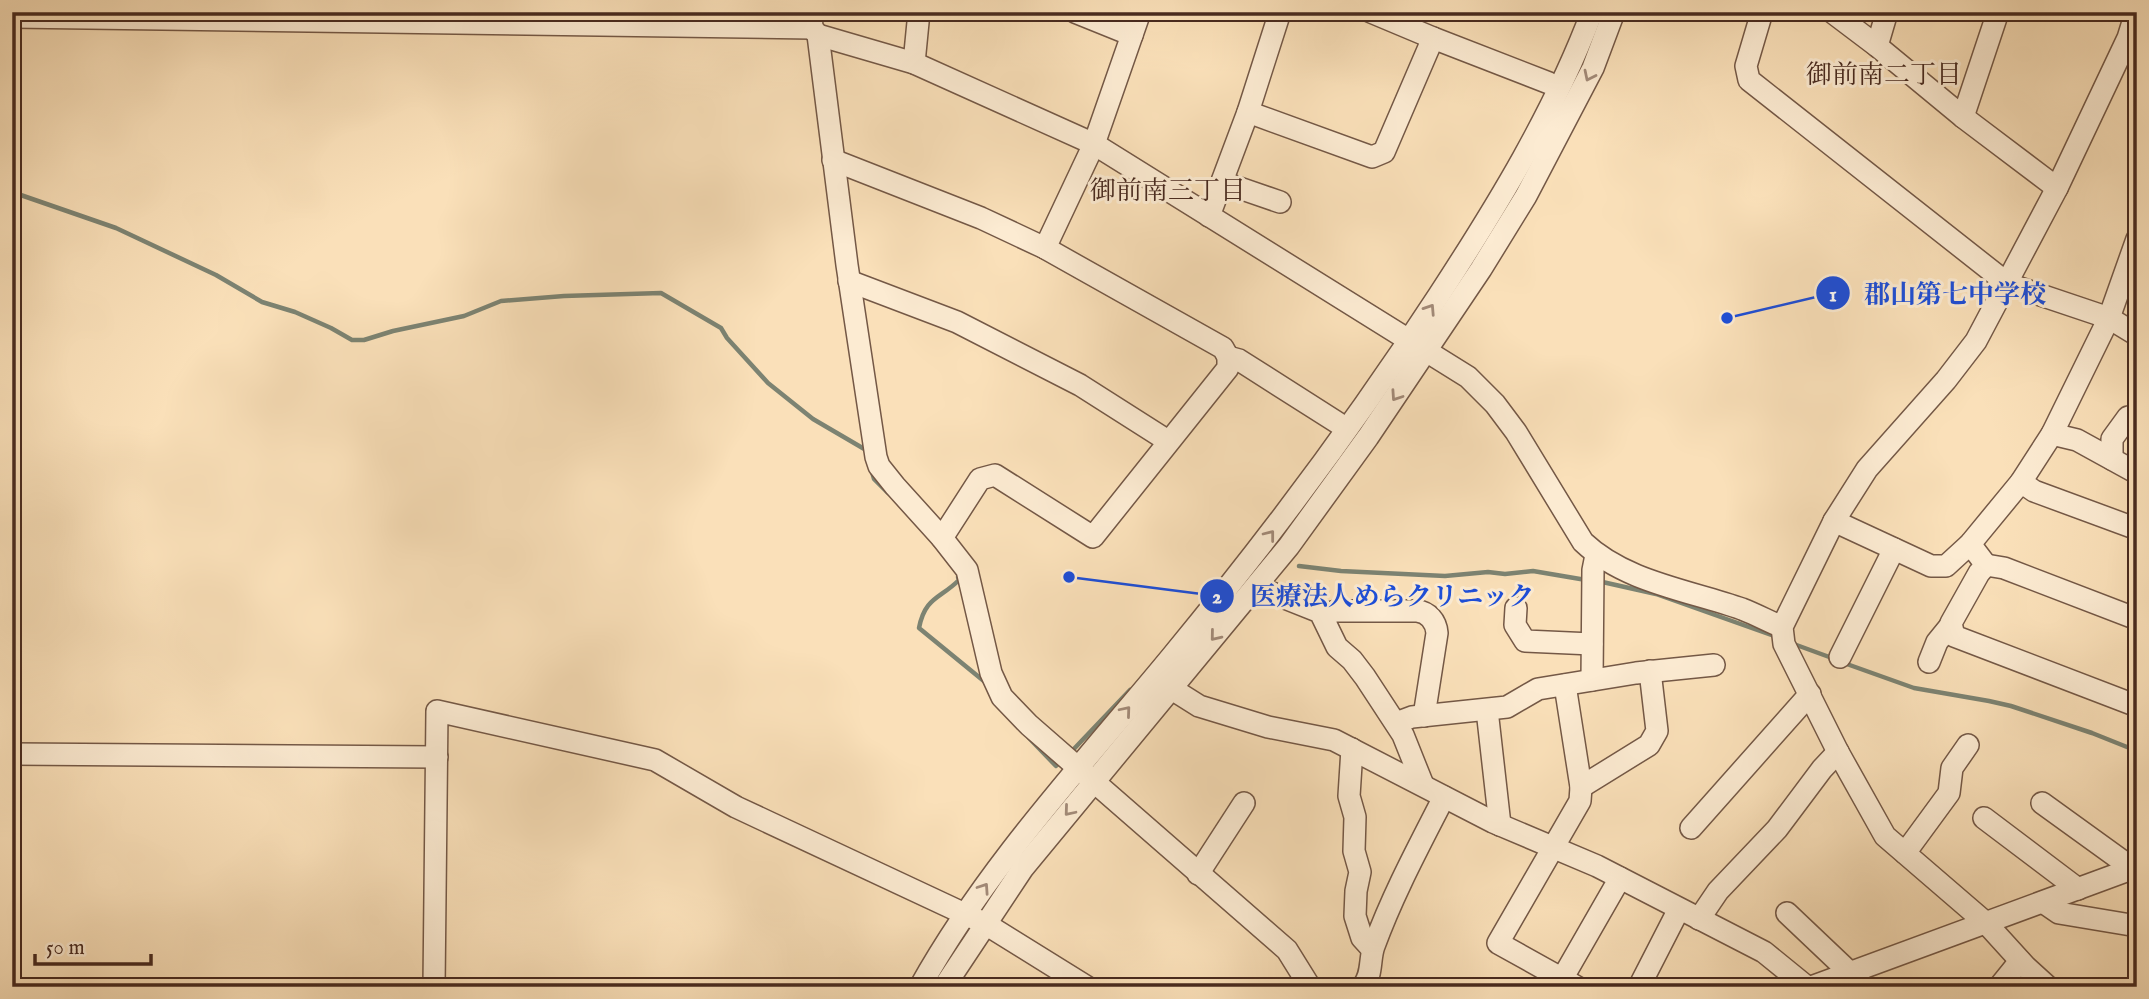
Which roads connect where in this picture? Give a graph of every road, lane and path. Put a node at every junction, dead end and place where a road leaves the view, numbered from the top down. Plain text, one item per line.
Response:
1 (919, 12) edge
2 (1075, 12) edge
3 (1140, 12) edge
4 (1280, 12) edge
5 (1371, 12) edge
6 (1592, 12) edge
7 (1614, 12) edge
8 (1762, 12) edge
9 (1832, 12) edge
10 (1887, 12) edge
11 (1998, 12) edge
12 (2136, 12) edge
13 (12, 17) edge
14 (814, 25) edge
15 (1132, 35) junction
16 (1433, 38) junction
17 (2132, 39) edge
18 (1878, 46) junction
19 (914, 63) junction
20 (1549, 83) dead end
21 (1248, 112) junction
22 (1963, 117) junction
23 (1094, 144) junction
24 (833, 160) junction
25 (1222, 182) junction
26 (2057, 188) junction
27 (1280, 202) dead end
28 (1209, 216) junction
29 (2137, 239) edge
30 (1045, 248) junction
31 (849, 281) junction
32 (2008, 284) junction
33 (2109, 318) junction
34 (2137, 335) edge
35 (1418, 346) junction
36 (1228, 357) junction
37 (2128, 416) dead end
38 (1338, 423) dead end
39 (2052, 434) junction
40 (1168, 441) junction
41 (2112, 459) junction
42 (2137, 473) edge
43 (2021, 482) junction
44 (1834, 521) junction
45 (2137, 529) edge
46 (942, 538) junction
47 (1970, 544) junction
48 (1894, 549) junction
49 (1597, 555) junction
50 (1986, 565) junction
51 (1272, 593) dead end
52 (1516, 608) dead end
53 (1322, 615) junction
54 (2137, 619) edge
55 (1950, 626) junction
56 (1782, 627) junction
57 (1592, 644) junction
58 (1840, 657) dead end
59 (1929, 662) dead end
60 (1714, 665) dead end
61 (1650, 671) junction
62 (1592, 681) junction
63 (1565, 685) junction
64 (1172, 689) junction
65 (1810, 694) junction
66 (2137, 706) edge
67 (1487, 710) junction
68 (1424, 716) junction
69 (1396, 723) junction
70 (1968, 745) dead end
71 (1352, 749) junction
72 (1838, 752) junction
73 (12, 754) edge
74 (436, 757) junction
75 (1088, 774) junction
76 (1423, 785) junction
77 (1581, 787) junction
78 (1444, 797) junction
79 (1244, 803) dead end
80 (2042, 803) dead end
81 (1984, 818) dead end
82 (1500, 825) junction
83 (1691, 828) dead end
84 (1554, 846) junction
85 (1905, 853) junction
86 (2135, 867) edge
87 (1198, 874) junction
88 (1620, 878) junction
89 (2078, 889) junction
90 (2043, 902) junction
91 (1679, 909) junction
92 (1787, 913) dead end
93 (975, 919) junction
94 (1699, 919) junction
95 (1986, 923) junction
96 (2137, 926) edge
97 (1372, 949) junction
98 (2020, 961) junction
99 (1848, 972) junction
100 (1570, 983) edge
101 (434, 987) edge
102 (920, 987) edge
103 (944, 987) edge
104 (1087, 987) edge
105 (1310, 987) edge
106 (1362, 987) edge
107 (1639, 987) edge
108 (1809, 987) edge
109 (1865, 987) edge
110 (1999, 987) edge
111 (2048, 987) edge

1 - 19 street
2 - 15 street
3 - 15 street
4 - 21 street
5 - 16 street
35 -> 6 street
7 -> 35 street
8 - 32 street
9 - 18 street
10 - 18 street
11 - 22 street
12 - 17 street
13 - 14 street
14 - 19 street
14 - 24 street
15 - 23 street
16 - 20 street
16 - 21 street
17 - 26 street
18 - 22 street
19 - 23 street
21 - 25 street
22 - 26 street
23 - 28 street
23 - 30 street
24 - 30 street
24 - 31 street
25 - 27 street
25 - 28 street
26 - 32 street
28 - 35 street
29 - 33 street
30 - 36 street
31 - 40 street
31 - 46 street
32 - 33 street
32 - 44 street
33 - 34 street
33 - 39 street
35 - 49 street
35 -> 64 street
75 -> 35 street
36 - 38 street
36 - 40 street
37 - 41 street
39 - 41 street
39 - 43 street
40 - 46 street
41 - 42 street
43 - 45 street
43 - 47 street
44 - 48 street
44 - 56 street
46 - 75 street
47 - 48 street
47 - 50 street
48 - 58 street
49 - 56 street
49 - 57 street
50 - 54 street
50 - 55 street
51 - 53 street
52 - 57 street
53 - 68 street
53 - 69 street
55 - 59 street
55 - 66 street
56 - 65 street
57 - 62 street
60 - 61 street
61 - 62 street
61 - 77 street
62 - 63 street
63 - 67 street
63 - 77 street
64 - 71 street
64 - 75 street
65 - 72 street
65 - 83 street
67 - 68 street
67 - 82 street
68 - 69 street
69 - 76 street
70 - 85 street
71 - 76 street
71 - 97 street
72 - 85 street
72 - 94 street
73 - 74 street
74 - 93 street
74 - 101 street
75 - 87 street
75 - 93 street
76 - 78 street
77 - 84 street
78 - 82 street
78 - 97 street
79 - 87 street
80 - 86 street
81 - 89 street
82 - 84 street
84 - 88 street
84 - 100 street
85 - 95 street
86 - 89 street
87 - 105 street
88 - 91 street
88 - 100 street
89 - 90 street
90 - 95 street
90 - 96 street
91 - 94 street
91 - 107 street
92 - 99 street
93 - 102 street
93 - 103 street
93 - 104 street
94 - 108 street
95 - 98 street
95 - 99 street
97 - 106 street
98 - 110 street
98 - 111 street
99 - 108 street
99 - 109 street

